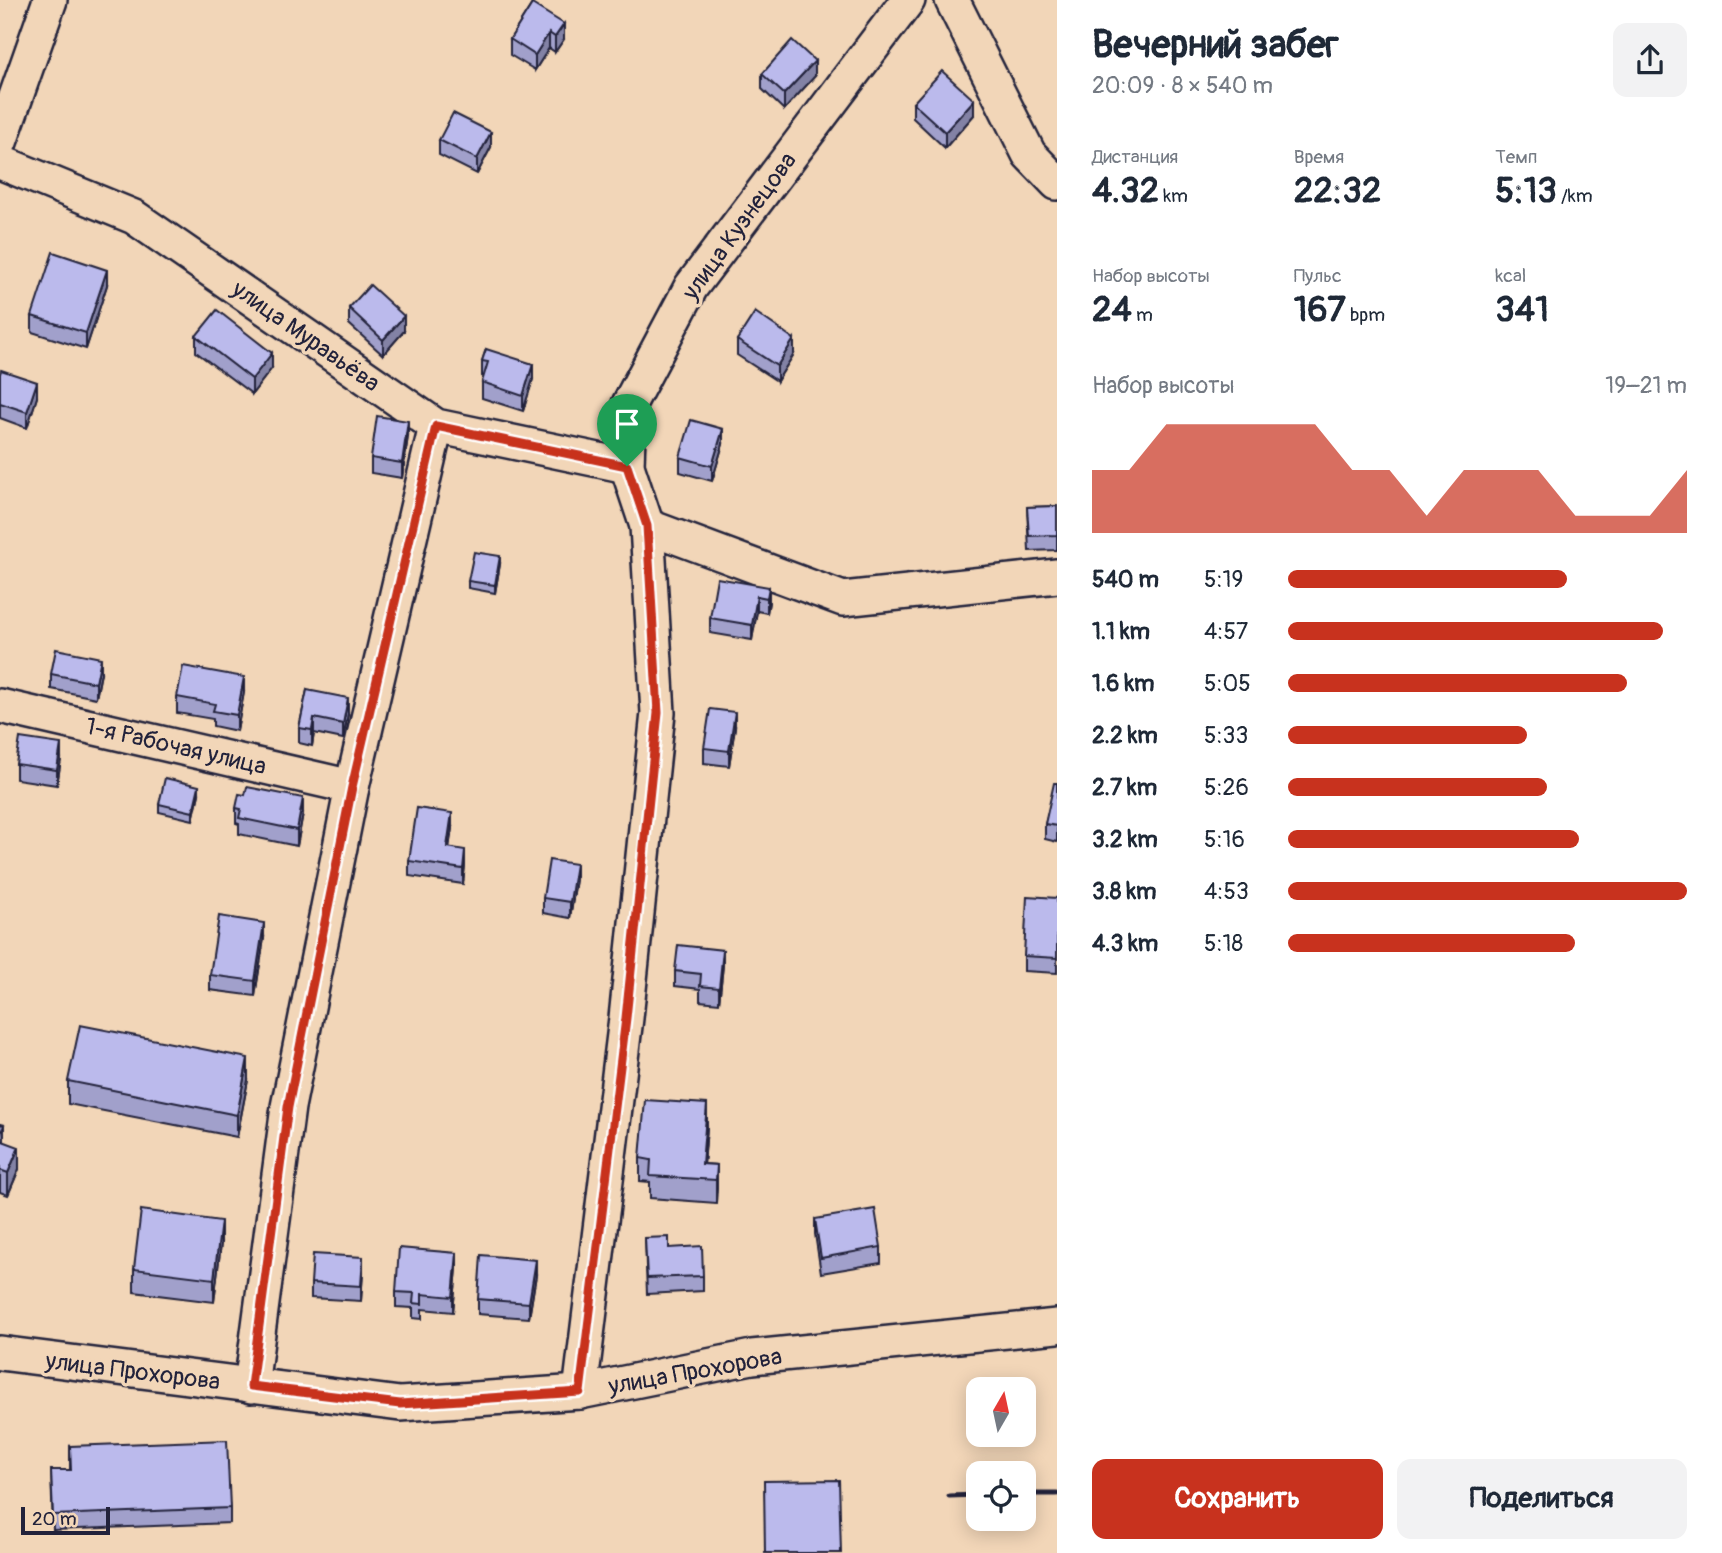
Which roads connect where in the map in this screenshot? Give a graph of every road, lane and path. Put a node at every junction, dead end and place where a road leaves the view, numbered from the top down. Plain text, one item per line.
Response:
1 (50, 0) edge
2 (908, 0) edge
3 (953, 0) edge
4 (0, 142) edge
5 (0, 162) edge
6 (1057, 183) edge
7 (436, 426) junction
8 (627, 466) junction
9 (647, 526) junction
10 (1057, 576) edge
11 (0, 706) edge
12 (352, 787) junction
13 (1057, 1325) edge
14 (0, 1353) edge
15 (251, 1386) junction
16 (580, 1392) junction

1 - 4 street
2 - 8 street, улица Кузнецова
3 - 6 street
5 - 7 street, улица Муравьёва
7 - 8 street, улица Муравьёва
7 - 12 street
8 - 9 street, улица Кузнецова
9 - 10 street
9 - 16 street, улица Кузнецова
11 - 12 street, 1-я Рабочая улица
12 - 15 street
13 - 16 street, улица Прохорова
14 - 15 street, улица Прохорова
15 - 16 street, улица Прохорова

